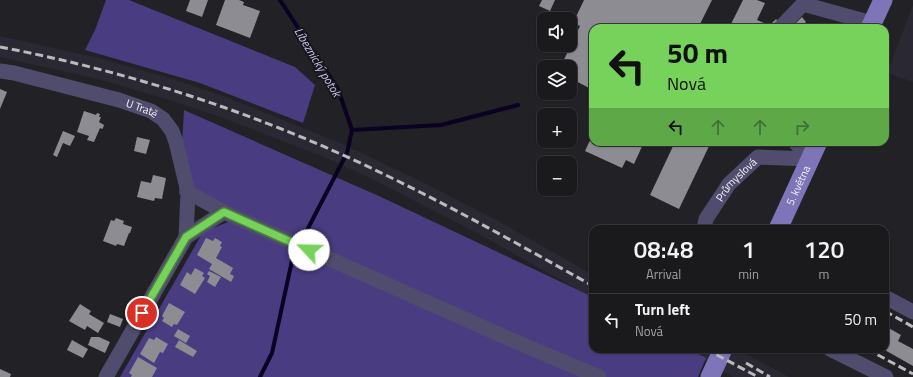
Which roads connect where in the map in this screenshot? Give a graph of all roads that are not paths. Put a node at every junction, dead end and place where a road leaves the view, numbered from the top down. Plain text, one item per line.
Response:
1 (883, 0) edge
2 (784, 24) edge
3 (868, 24) edge
4 (871, 24) edge
5 (0, 71) edge
6 (804, 146) edge
7 (814, 150) edge
8 (188, 192) junction
9 (224, 212) junction
10 (705, 225) edge
11 (780, 225) edge
12 (186, 237) junction
13 (889, 299) edge
14 (913, 312) edge
15 (721, 353) edge
16 (838, 353) edge
17 (106, 377) edge
18 (599, 377) edge
19 (710, 377) edge
20 (886, 377) edge

1 - 4 main road
2 - 3 street
5 - 8 street, U Tratě
6 - 7 street
7 - 10 street, Průmyslová
7 - 11 main road, 5. května
8 - 9 street
8 - 12 street, U Tratě
9 - 12 street
9 - 18 street
12 - 17 street
13 - 14 street
15 - 19 main road
16 - 20 street

